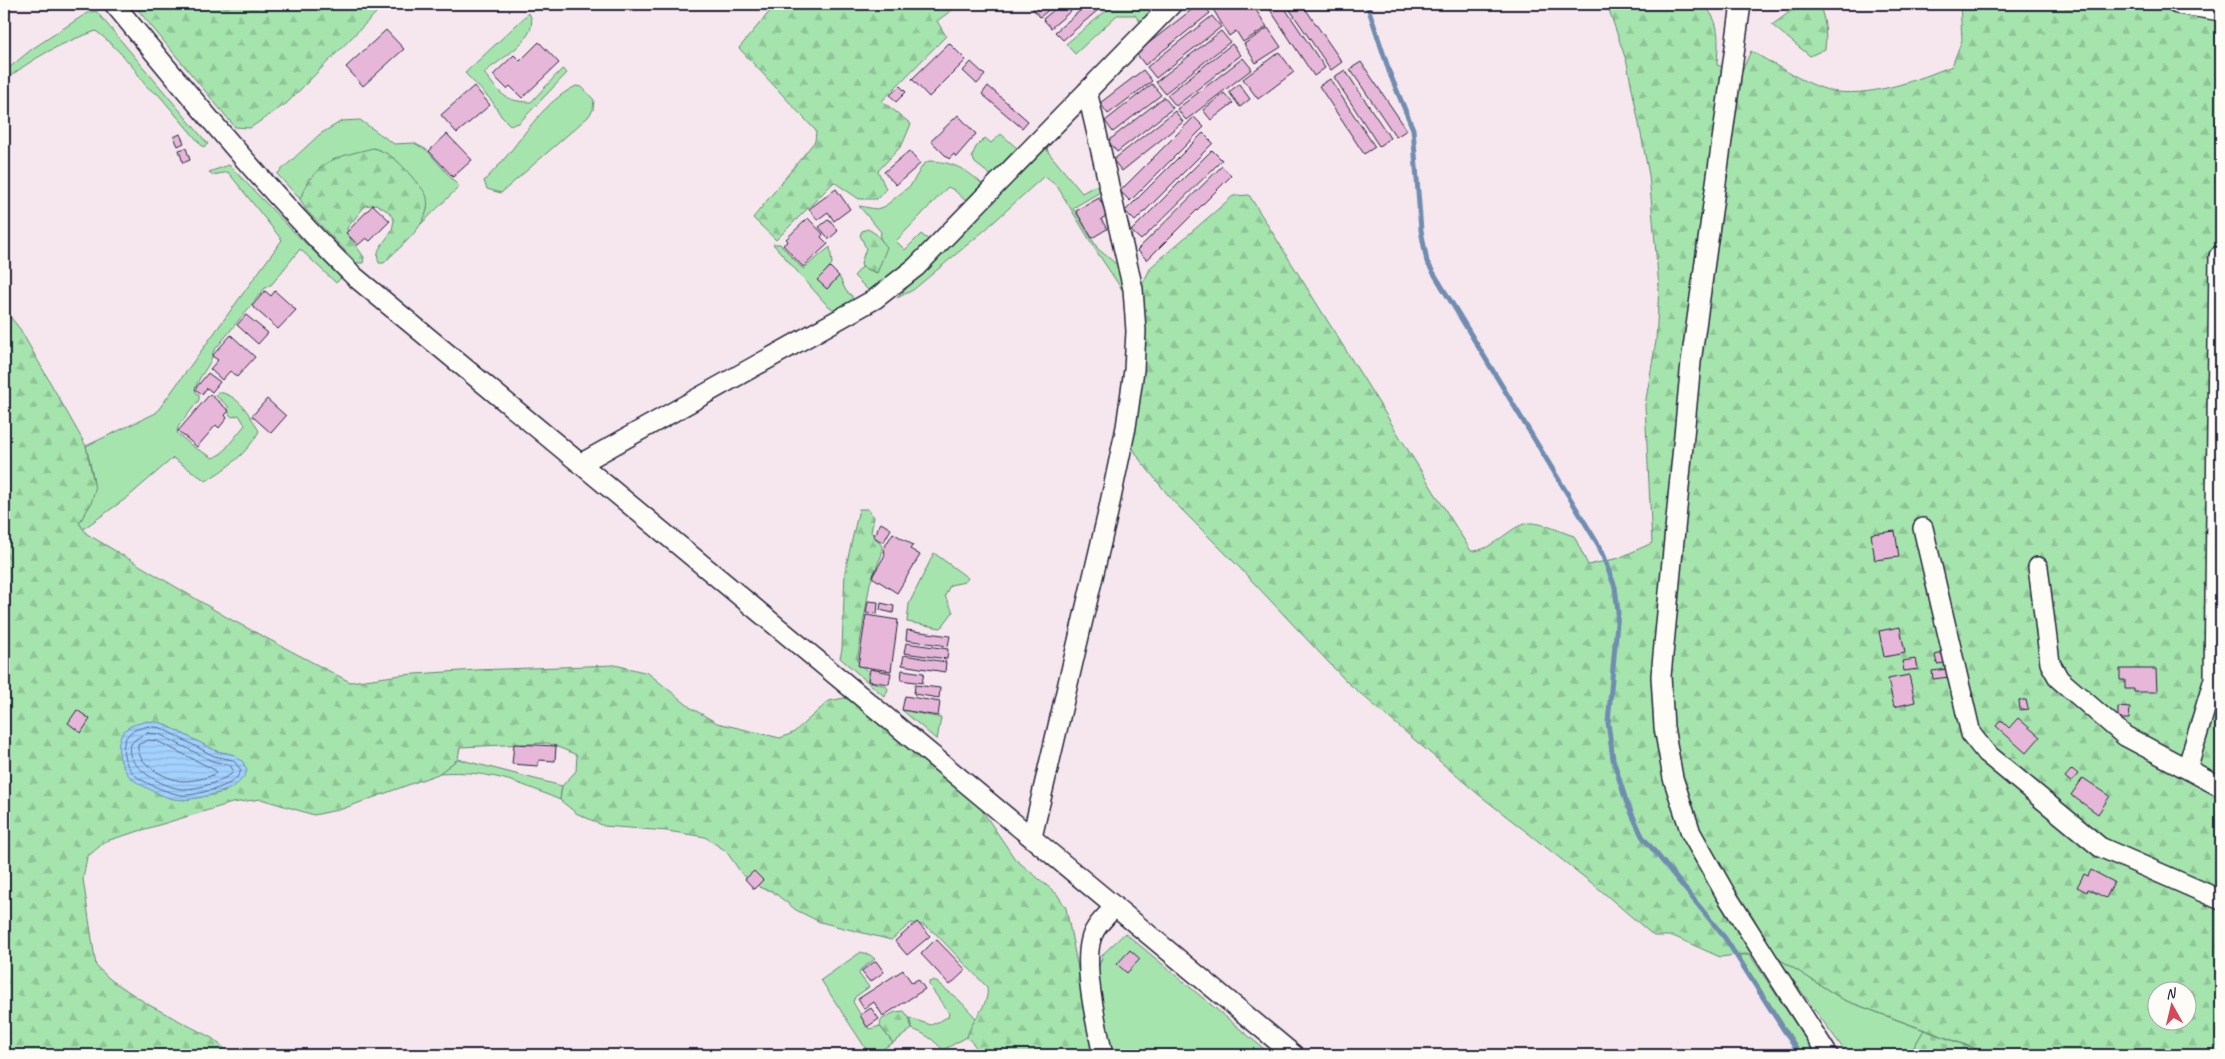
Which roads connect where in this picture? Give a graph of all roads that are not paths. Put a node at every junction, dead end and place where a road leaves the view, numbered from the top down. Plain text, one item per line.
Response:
1 (114, 4) edge
2 (1172, 4) edge
3 (1741, 4) edge
4 (2177, 4) edge
5 (2221, 11) edge
6 (1087, 91) junction
7 (2221, 256) edge
8 (580, 464) junction
9 (1923, 528) dead end
10 (2038, 567) dead end
11 (2187, 769) junction
12 (2221, 787) edge
13 (1032, 837) junction
14 (2221, 900) edge
15 (1115, 906) junction
16 (1103, 1055) edge
17 (1294, 1055) edge
18 (1828, 1055) edge

1 - 8 street
2 - 6 street
3 - 18 street
4 - 5 street
6 - 8 street
6 - 13 street
7 - 11 street
8 - 13 street
9 - 14 street
10 - 11 street
11 - 12 street
13 - 15 street
15 - 16 street
15 - 17 street

